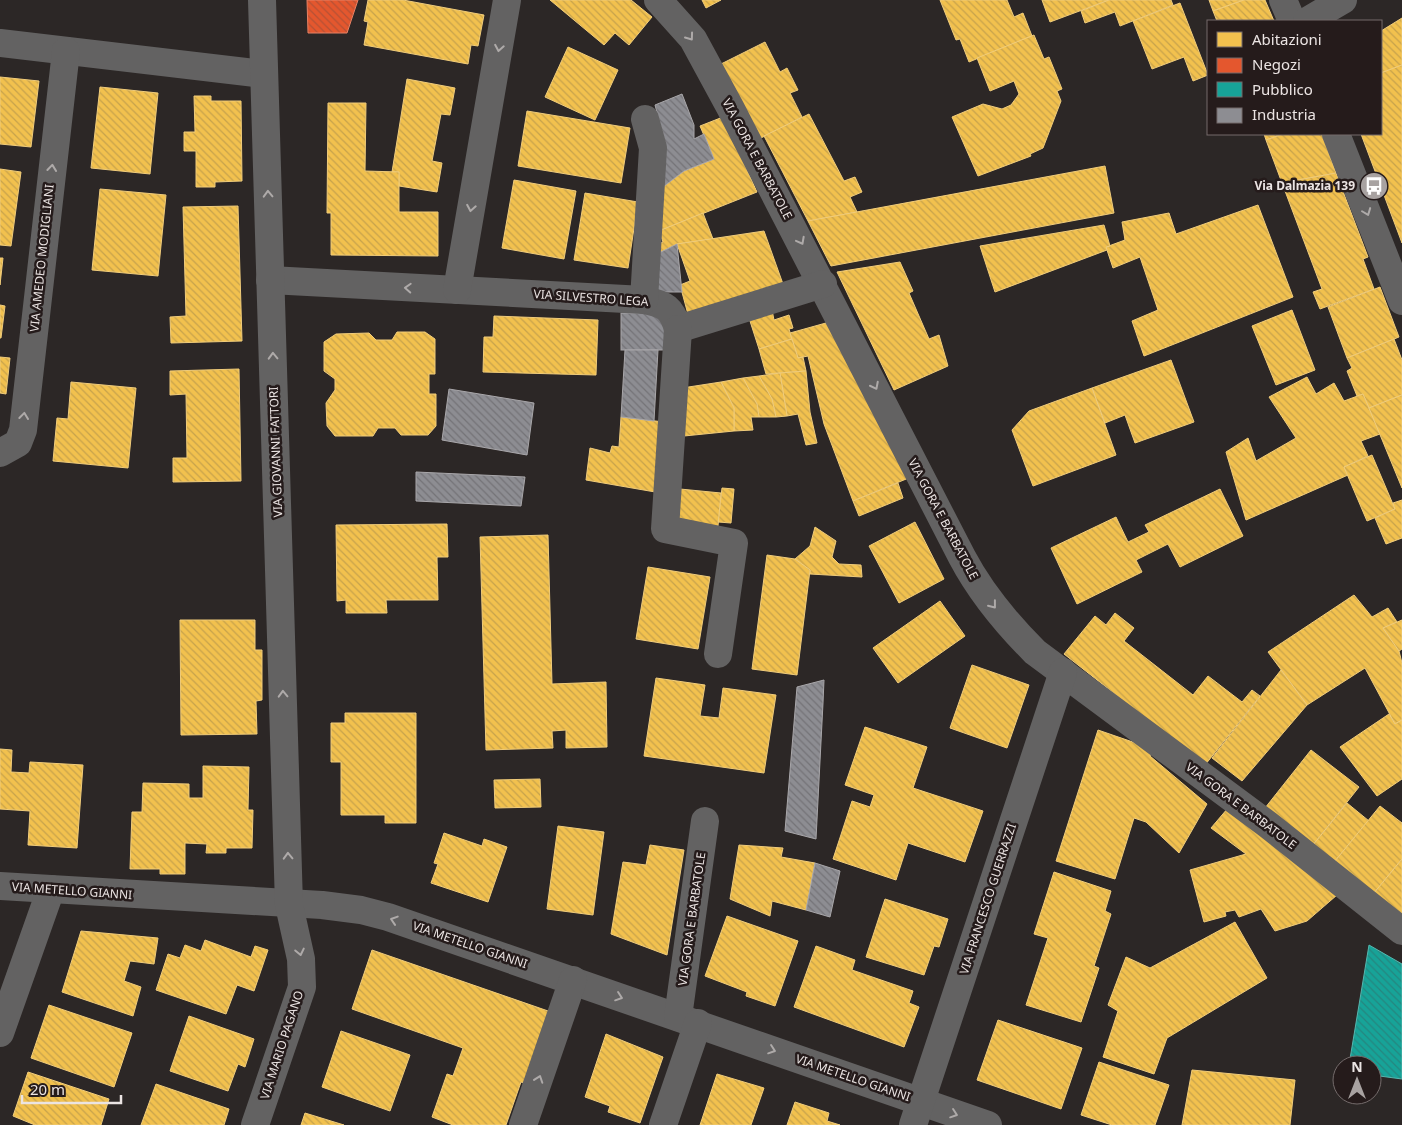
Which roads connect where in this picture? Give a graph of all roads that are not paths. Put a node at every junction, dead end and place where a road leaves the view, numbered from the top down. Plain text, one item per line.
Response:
1 (262, 0) edge
2 (508, 0) edge
3 (658, 0) edge
4 (1284, 0) edge
5 (1343, 0) edge
6 (1292, 20) edge
7 (1309, 20) edge
8 (0, 43) edge
9 (66, 51) junction
10 (264, 74) junction
11 (645, 119) dead end
12 (1336, 135) edge
13 (270, 280) junction
14 (823, 284) junction
15 (457, 290) junction
16 (644, 300) junction
17 (1402, 301) edge
18 (678, 329) junction
19 (0, 453) edge
20 (718, 654) dead end
21 (1063, 672) junction
22 (705, 821) dead end
23 (0, 886) edge
24 (51, 890) junction
25 (289, 905) junction
26 (1402, 930) edge
27 (573, 980) junction
28 (688, 1020) junction
29 (0, 1033) edge
30 (916, 1114) edge
31 (255, 1125) edge
32 (523, 1125) edge
33 (663, 1125) edge
34 (988, 1125) edge

1 - 10 street, VIA GIOVANNI FATTORI
2 -> 15 street
3 -> 14 street, VIA GORA E BARBATOLE
4 - 6 street
5 - 7 street
8 - 9 street
9 - 10 street
19 -> 9 street, VIA AMEDEO MODIGLIANI
13 -> 10 street, VIA GIOVANNI FATTORI
11 - 16 street
12 -> 17 street
15 -> 13 street, VIA SILVESTRO LEGA
25 -> 13 street, VIA GIOVANNI FATTORI
14 - 18 street
14 -> 21 street, VIA GORA E BARBATOLE
15 - 16 street, VIA SILVESTRO LEGA
16 - 18 street, VIA SILVESTRO LEGA
18 - 20 street
21 - 26 street, VIA GORA E BARBATOLE
21 - 30 street, VIA FRANCESCO GUERRAZZI
22 - 28 street, VIA GORA E BARBATOLE
23 - 24 street, VIA METELLO GIANNI
24 - 25 street, VIA METELLO GIANNI
24 - 29 street
27 -> 25 street, VIA METELLO GIANNI
25 -> 31 street, VIA MARIO PAGANO
27 -> 28 street, VIA METELLO GIANNI
32 -> 27 street
28 -> 30 street, VIA METELLO GIANNI
28 - 33 street, VIA GORA E BARBATOLE
30 -> 34 street, VIA METELLO GIANNI

